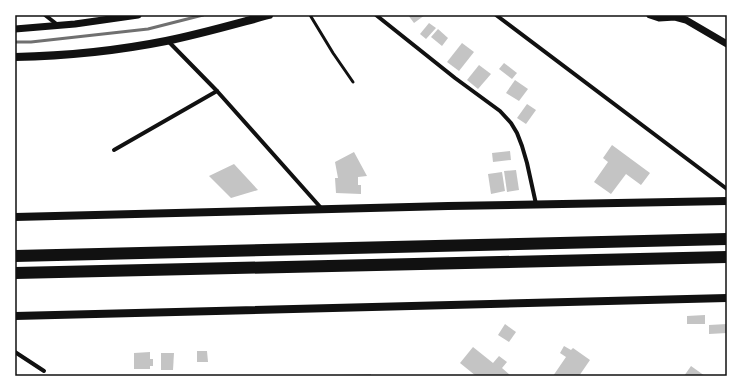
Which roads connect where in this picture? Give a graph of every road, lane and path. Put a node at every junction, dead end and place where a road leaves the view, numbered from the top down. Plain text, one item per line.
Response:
1 (45, 15) edge
2 (138, 15) edge
3 (269, 15) edge
4 (310, 15) edge
5 (376, 15) edge
6 (496, 15) edge
7 (650, 15) edge
8 (59, 26) junction
9 (15, 29) edge
10 (167, 40) junction
11 (727, 44) edge
12 (15, 56) edge
13 (353, 82) dead end
14 (216, 91) junction
15 (114, 150) dead end
16 (727, 190) edge
17 (727, 201) edge
18 (536, 204) junction
19 (322, 209) junction
20 (15, 217) edge
21 (727, 239) edge
22 (15, 256) edge
23 (727, 256) edge
24 (15, 273) edge
25 (727, 298) edge
26 (15, 316) edge
27 (15, 352) edge
28 (44, 371) dead end

1 - 8 street
2 - 8 street
3 - 10 main road
4 - 13 lane
5 - 18 street
6 - 16 street
7 - 11 street
8 - 9 street
10 - 12 main road
10 - 14 street
14 - 15 street
14 - 19 street
17 - 18 main road
18 - 19 main road
19 - 20 main road
21 - 22 highway
23 - 24 highway
25 - 26 main road
27 - 28 street

